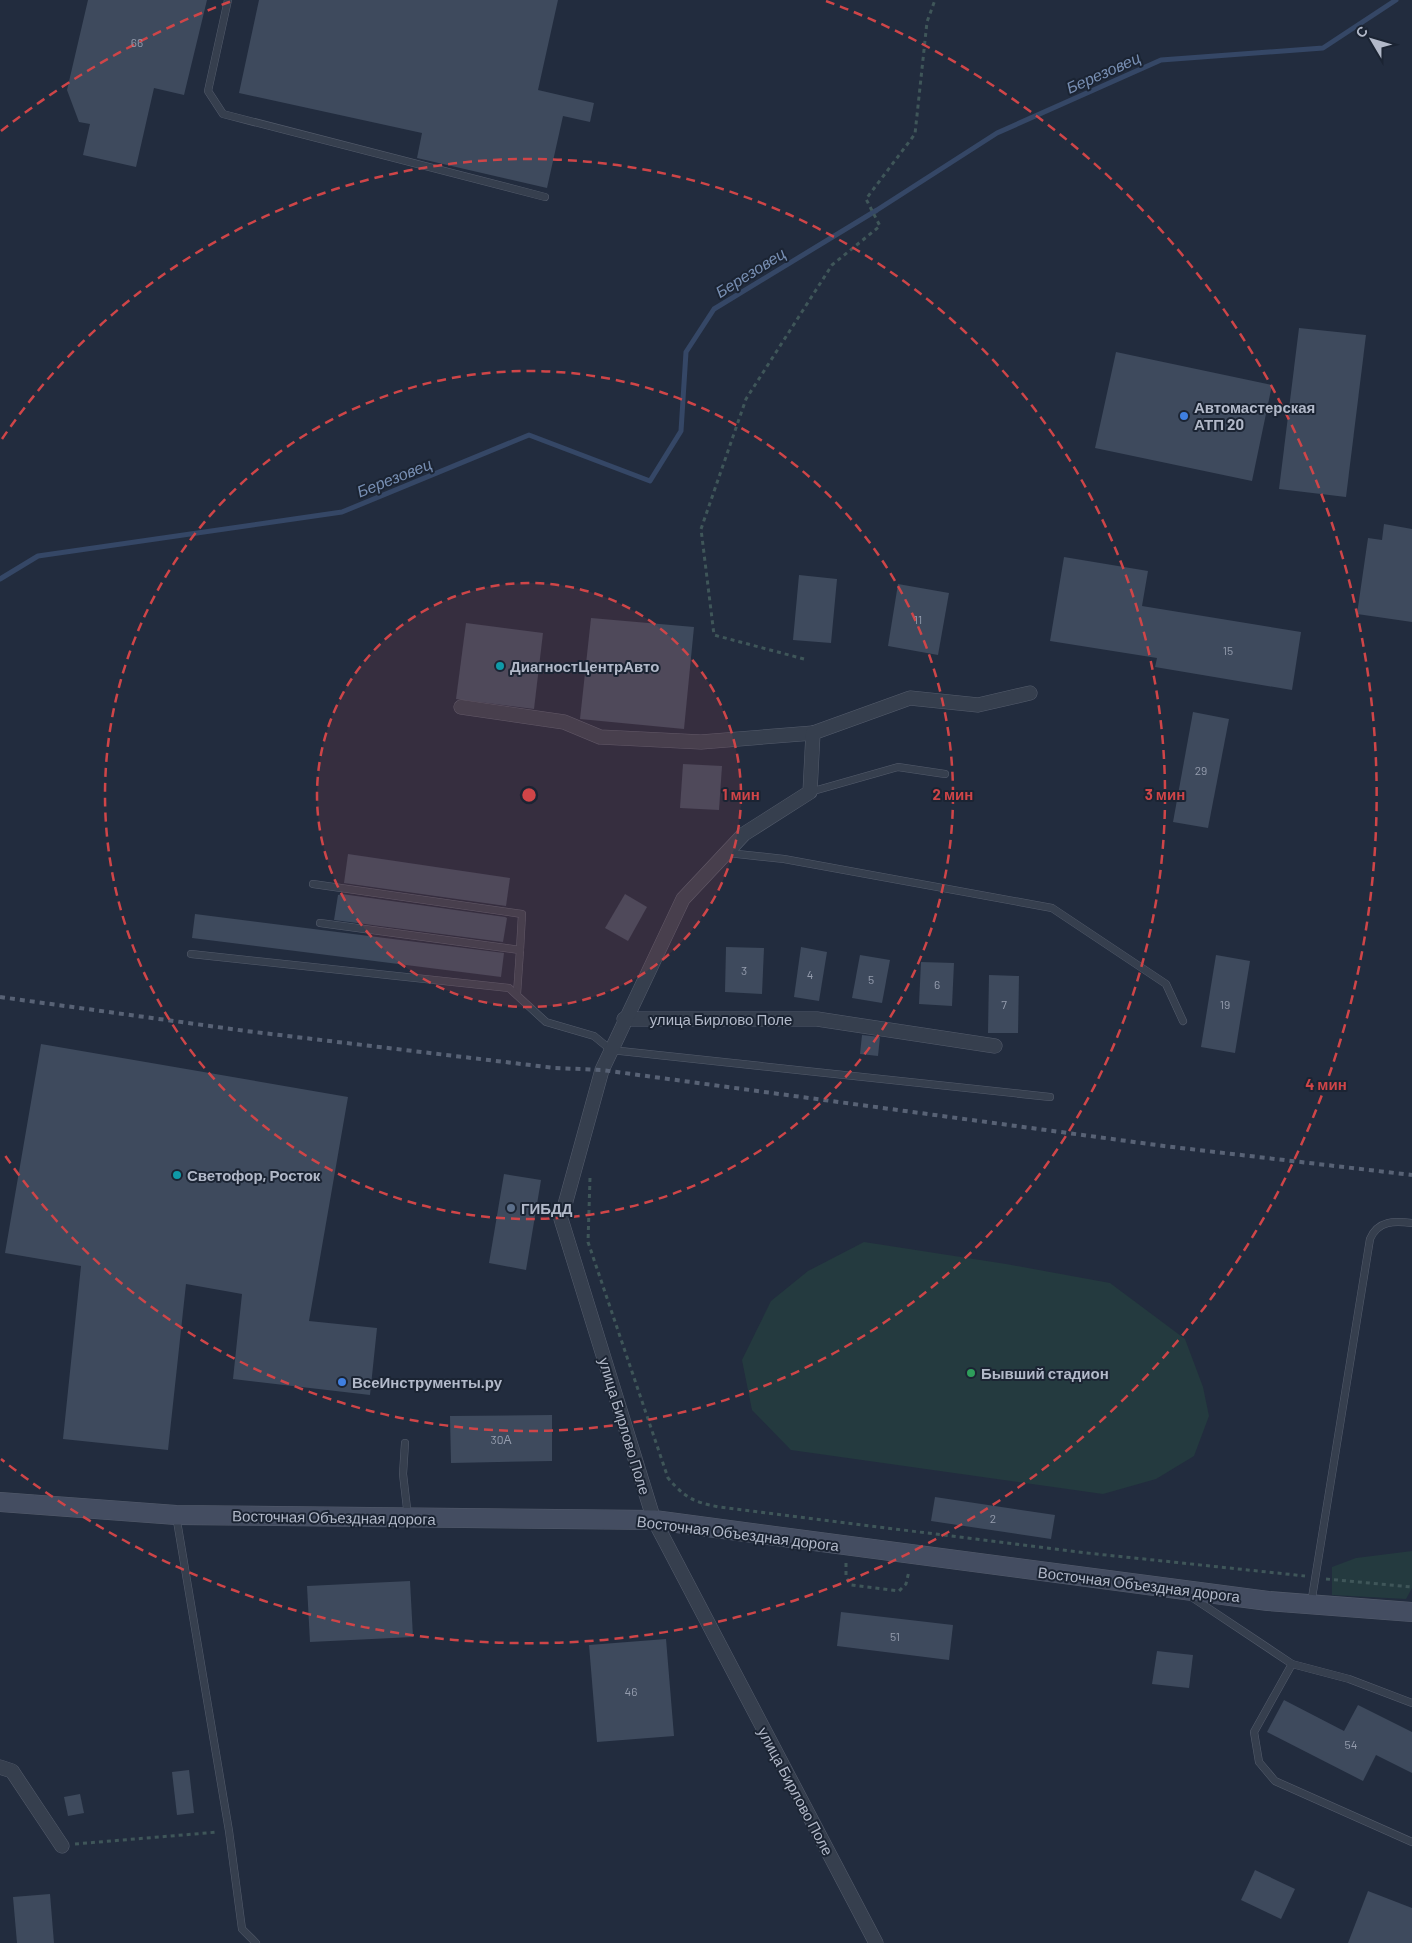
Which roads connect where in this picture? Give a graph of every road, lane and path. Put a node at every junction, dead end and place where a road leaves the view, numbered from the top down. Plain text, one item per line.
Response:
1 (228, 0) edge
2 (935, 0) edge
3 (545, 197) dead end
4 (804, 659) dead end
5 (1030, 693) dead end
6 (461, 707) dead end
7 (813, 733) junction
8 (945, 774) dead end
9 (810, 792) junction
10 (725, 852) junction
11 (313, 884) dead end
12 (320, 922) dead end
13 (520, 950) junction
14 (191, 954) dead end
15 (517, 994) junction
16 (624, 1019) junction
17 (1182, 1021) dead end
18 (996, 1046) dead end
19 (611, 1050) junction
20 (1050, 1098) dead end
21 (590, 1169) dead end
22 (1412, 1223) edge
23 (405, 1443) dead end
24 (0, 1502) edge
25 (176, 1515) junction
26 (408, 1517) junction
27 (654, 1520) junction
28 (845, 1545) junction
29 (911, 1554) junction
30 (1314, 1577) junction
31 (1412, 1587) edge
32 (1180, 1589) junction
33 (1311, 1604) junction
34 (1412, 1612) edge
35 (1292, 1664) junction
36 (1412, 1703) edge
37 (0, 1766) edge
38 (229, 1831) junction
39 (1412, 1842) edge
40 (62, 1846) joint
41 (256, 1943) edge
42 (876, 1943) edge

1 - 3 lane
2 - 4 path
5 - 7 street
6 - 7 street
7 - 9 street
8 - 9 lane
9 - 10 street, улица Бирлово Поле
10 - 16 street, улица Бирлово Поле
10 - 17 lane
11 - 13 lane
12 - 13 lane
13 - 15 lane
14 - 15 lane
15 - 19 lane
16 - 18 street, улица Бирлово Поле
16 - 19 street, улица Бирлово Поле
19 - 20 lane
19 - 27 street, улица Бирлово Поле
21 - 30 path
22 - 30 lane
23 - 26 lane
24 - 25 main road, Восточная Объездная дорога
25 - 26 main road, Восточная Объездная дорога
25 - 38 lane
26 - 27 main road, Восточная Объездная дорога
27 - 28 main road, Восточная Объездная дорога
27 - 42 street, улица Бирлово Поле
28 - 29 main road, Восточная Объездная дорога
28 - 29 path
29 - 32 main road, Восточная Объездная дорога
30 - 31 path
30 - 33 lane
32 - 33 main road, Восточная Объездная дорога
32 - 35 lane
33 - 34 main road, Восточная Объездная дорога
35 - 36 lane
35 - 39 lane
37 - 40 street
38 - 40 path
38 - 41 lane

